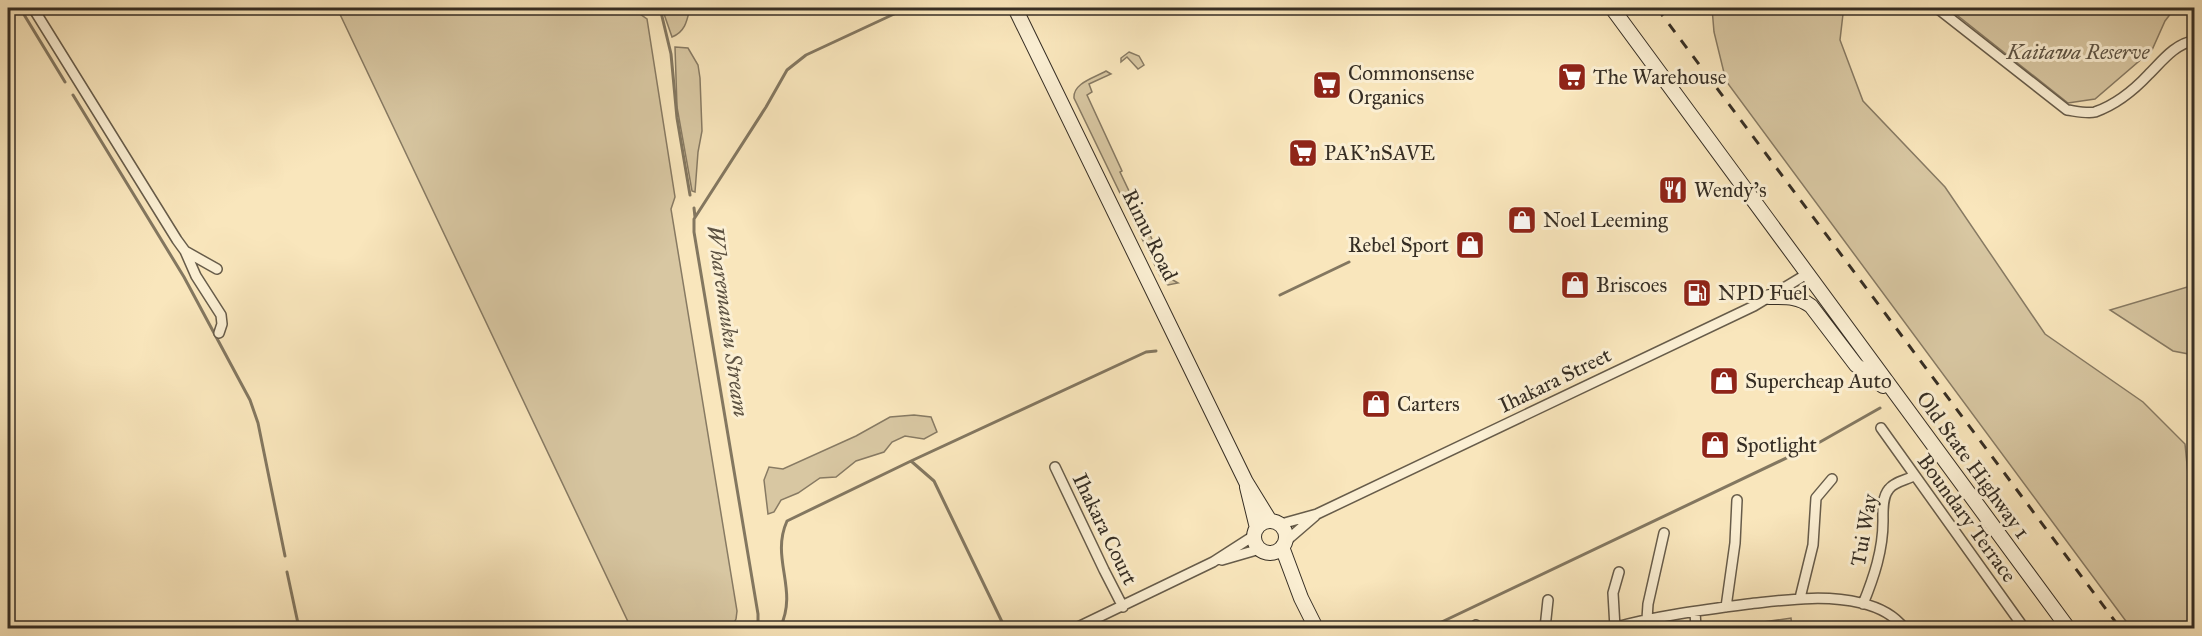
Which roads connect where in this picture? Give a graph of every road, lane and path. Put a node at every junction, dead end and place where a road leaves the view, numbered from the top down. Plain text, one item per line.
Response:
1 (33, 8) edge
2 (1015, 8) edge
3 (1612, 8) edge
4 (1937, 8) edge
5 (2194, 41) edge
6 (185, 251) junction
7 (217, 269) dead end
8 (1807, 274) junction
9 (1769, 297) junction
10 (219, 333) dead end
11 (1897, 397) junction
12 (1881, 428) dead end
13 (1055, 467) dead end
14 (1914, 476) junction
15 (1832, 479) dead end
16 (1246, 482) junction
17 (1737, 500) dead end
18 (1317, 514) junction
19 (1276, 523) junction
20 (1256, 532) junction
21 (1664, 533) dead end
22 (1275, 548) junction
23 (1214, 562) junction
24 (1619, 572) dead end
25 (1800, 598) junction
26 (1548, 600) dead end
27 (1863, 604) junction
28 (1123, 607) junction
29 (1726, 607) junction
30 (1695, 612) junction
31 (1647, 620) junction
32 (1076, 628) edge
33 (1316, 628) edge
34 (1545, 628) edge
35 (1614, 628) edge
36 (1696, 628) edge
37 (1904, 628) edge
38 (2024, 628) edge
39 (2068, 628) edge

1 - 6 street
2 - 16 main road, Rimu Road
3 - 8 main road, Old State Highway 1
4 - 5 street
6 - 7 street
6 - 10 street
8 - 9 street, Ihakara Street
8 - 11 main road, Old State Highway 1
9 - 11 main road
9 - 18 street, Ihakara Street
11 - 39 main road, Old State Highway 1
12 - 14 street, Boundary Terrace
13 - 28 street, Ihakara Court
14 - 27 street, Tui Way
14 - 38 street, Boundary Terrace
15 - 25 street
16 - 19 main road, Rimu Road
16 - 20 main road, Rimu Road
17 - 29 street
18 - 19 street, Ihakara Street
18 - 22 street, Ihakara Street
19 - 20 main road
19 - 22 main road
20 - 22 main road
20 - 23 street, Ihakara Street
21 - 31 street
22 - 23 street, Ihakara Street
22 - 33 main road
23 - 28 street, Ihakara Street
24 - 35 street
25 - 27 street
25 - 29 street
26 - 34 street
27 - 37 street
28 - 32 street, Ihakara Street
29 - 30 street
30 - 31 street
30 - 36 street
31 - 35 street

